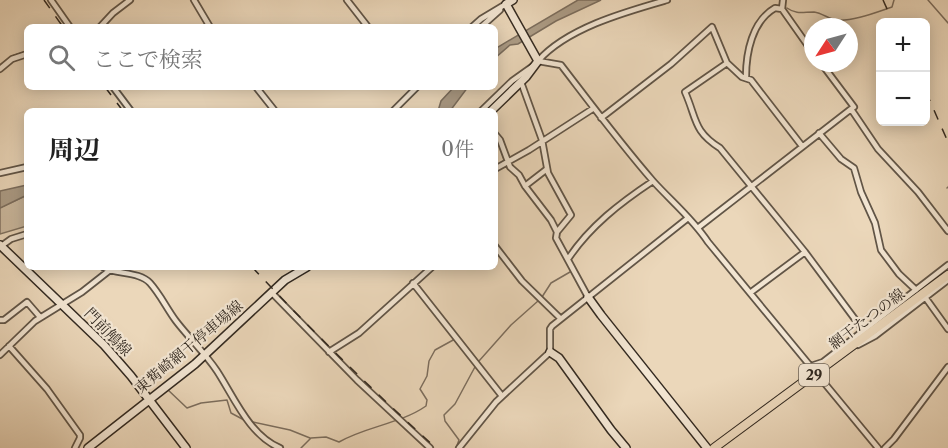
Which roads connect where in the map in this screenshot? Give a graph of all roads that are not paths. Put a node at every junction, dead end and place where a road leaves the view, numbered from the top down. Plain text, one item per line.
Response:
1 (51, 0) edge
2 (130, 0) edge
3 (194, 0) edge
4 (347, 0) edge
5 (667, 0) edge
6 (783, 0) edge
7 (508, 1) edge
8 (782, 9) junction
9 (68, 24) edge
10 (103, 24) edge
11 (208, 24) edge
12 (366, 24) edge
13 (475, 24) edge
14 (484, 24) edge
15 (804, 40) edge
16 (24, 55) edge
17 (536, 63) junction
18 (727, 63) junction
19 (0, 69) edge
20 (827, 72) edge
21 (746, 77) junction
22 (521, 82) junction
23 (115, 90) edge
24 (258, 90) edge
25 (414, 90) edge
26 (129, 108) edge
27 (272, 108) edge
28 (396, 108) edge
29 (484, 108) edge
30 (494, 108) edge
31 (594, 108) junction
32 (851, 109) junction
33 (601, 118) junction
34 (819, 133) junction
35 (498, 138) edge
36 (542, 140) junction
37 (802, 146) junction
38 (507, 162) junction
39 (498, 167) edge
40 (24, 168) edge
41 (547, 169) junction
42 (0, 173) edge
43 (653, 181) junction
44 (525, 186) junction
45 (752, 186) junction
46 (688, 218) junction
47 (699, 227) junction
48 (948, 231) edge
49 (557, 232) junction
50 (24, 235) edge
51 (1, 246) edge
52 (498, 250) edge
53 (805, 252) junction
54 (568, 259) junction
55 (948, 265) edge
56 (24, 268) edge
57 (26, 270) edge
58 (110, 270) joint
59 (302, 270) edge
60 (429, 270) edge
61 (948, 275) edge
62 (948, 280) edge
63 (413, 284) junction
64 (916, 291) junction
65 (272, 293) junction
66 (750, 293) junction
67 (588, 297) junction
68 (925, 297) junction
69 (63, 305) junction
70 (40, 317) junction
71 (560, 318) junction
72 (0, 320) edge
73 (948, 329) edge
74 (863, 330) junction
75 (9, 346) junction
76 (847, 351) junction
77 (330, 352) junction
78 (550, 352) junction
79 (0, 355) edge
80 (205, 355) junction
81 (811, 366) junction
82 (948, 367) edge
83 (816, 373) junction
84 (502, 396) junction
85 (148, 399) junction
86 (75, 448) edge
87 (88, 448) edge
88 (186, 448) edge
89 (280, 448) edge
90 (430, 448) edge
91 (459, 448) edge
92 (626, 448) edge
93 (707, 448) edge
94 (714, 448) edge
95 (878, 448) edge
96 (885, 448) edge

1 - 9 street
2 - 10 street
3 - 11 street
4 - 12 street
5 - 17 street
6 - 8 street
7 - 13 street
7 - 14 street
7 - 17 main road
8 - 15 street
8 - 21 street
16 - 19 street
17 - 22 main road
17 - 29 street
17 - 31 street
18 - 21 street
18 - 33 street
18 - 45 street
20 - 32 street
21 - 37 street
22 - 30 main road
22 - 36 street
23 - 26 street
24 - 27 street
25 - 28 street
31 - 33 street
31 - 36 street
32 - 34 street
32 - 48 street
33 - 43 street
34 - 37 street
34 - 64 street
35 - 38 street
36 - 38 street
36 - 41 street
37 - 45 street
38 - 39 street
38 - 44 street
40 - 42 street
41 - 44 street
41 - 49 street
43 - 46 street
43 - 54 street
44 - 49 street
45 - 47 street
45 - 53 street
46 - 47 street
46 - 67 street
47 - 66 street
49 - 54 street
50 - 51 street
51 - 56 main road, 門前鵤線
52 - 71 street
53 - 66 street
53 - 74 street
54 - 67 street
55 - 64 street
57 - 69 main road, 門前鵤線
58 - 69 street
58 - 80 street
59 - 65 main road, 東觜崎網干停車場線
60 - 63 street
61 - 76 main road, 網干たつの線 / 29
62 - 68 street
63 - 77 street
63 - 84 street
64 - 74 street
65 - 77 street
65 - 80 main road, 東觜崎網干停車場線
66 - 81 street
67 - 71 street
67 - 93 main road
68 - 73 street
68 - 76 street
69 - 70 street
69 - 85 main road, 門前鵤線
70 - 72 street
70 - 75 street
71 - 78 street
74 - 81 street
75 - 79 street
75 - 86 street
76 - 83 main road, 網干たつの線 / 29
77 - 90 street
78 - 84 street
78 - 92 main road
80 - 85 main road, 東觜崎網干停車場線
80 - 89 street
81 - 83 street
82 - 96 street
83 - 94 main road, 網干たつの線 / 29
83 - 95 street
84 - 91 street
85 - 87 main road, 東觜崎網干停車場線
85 - 88 main road, 門前鵤線

